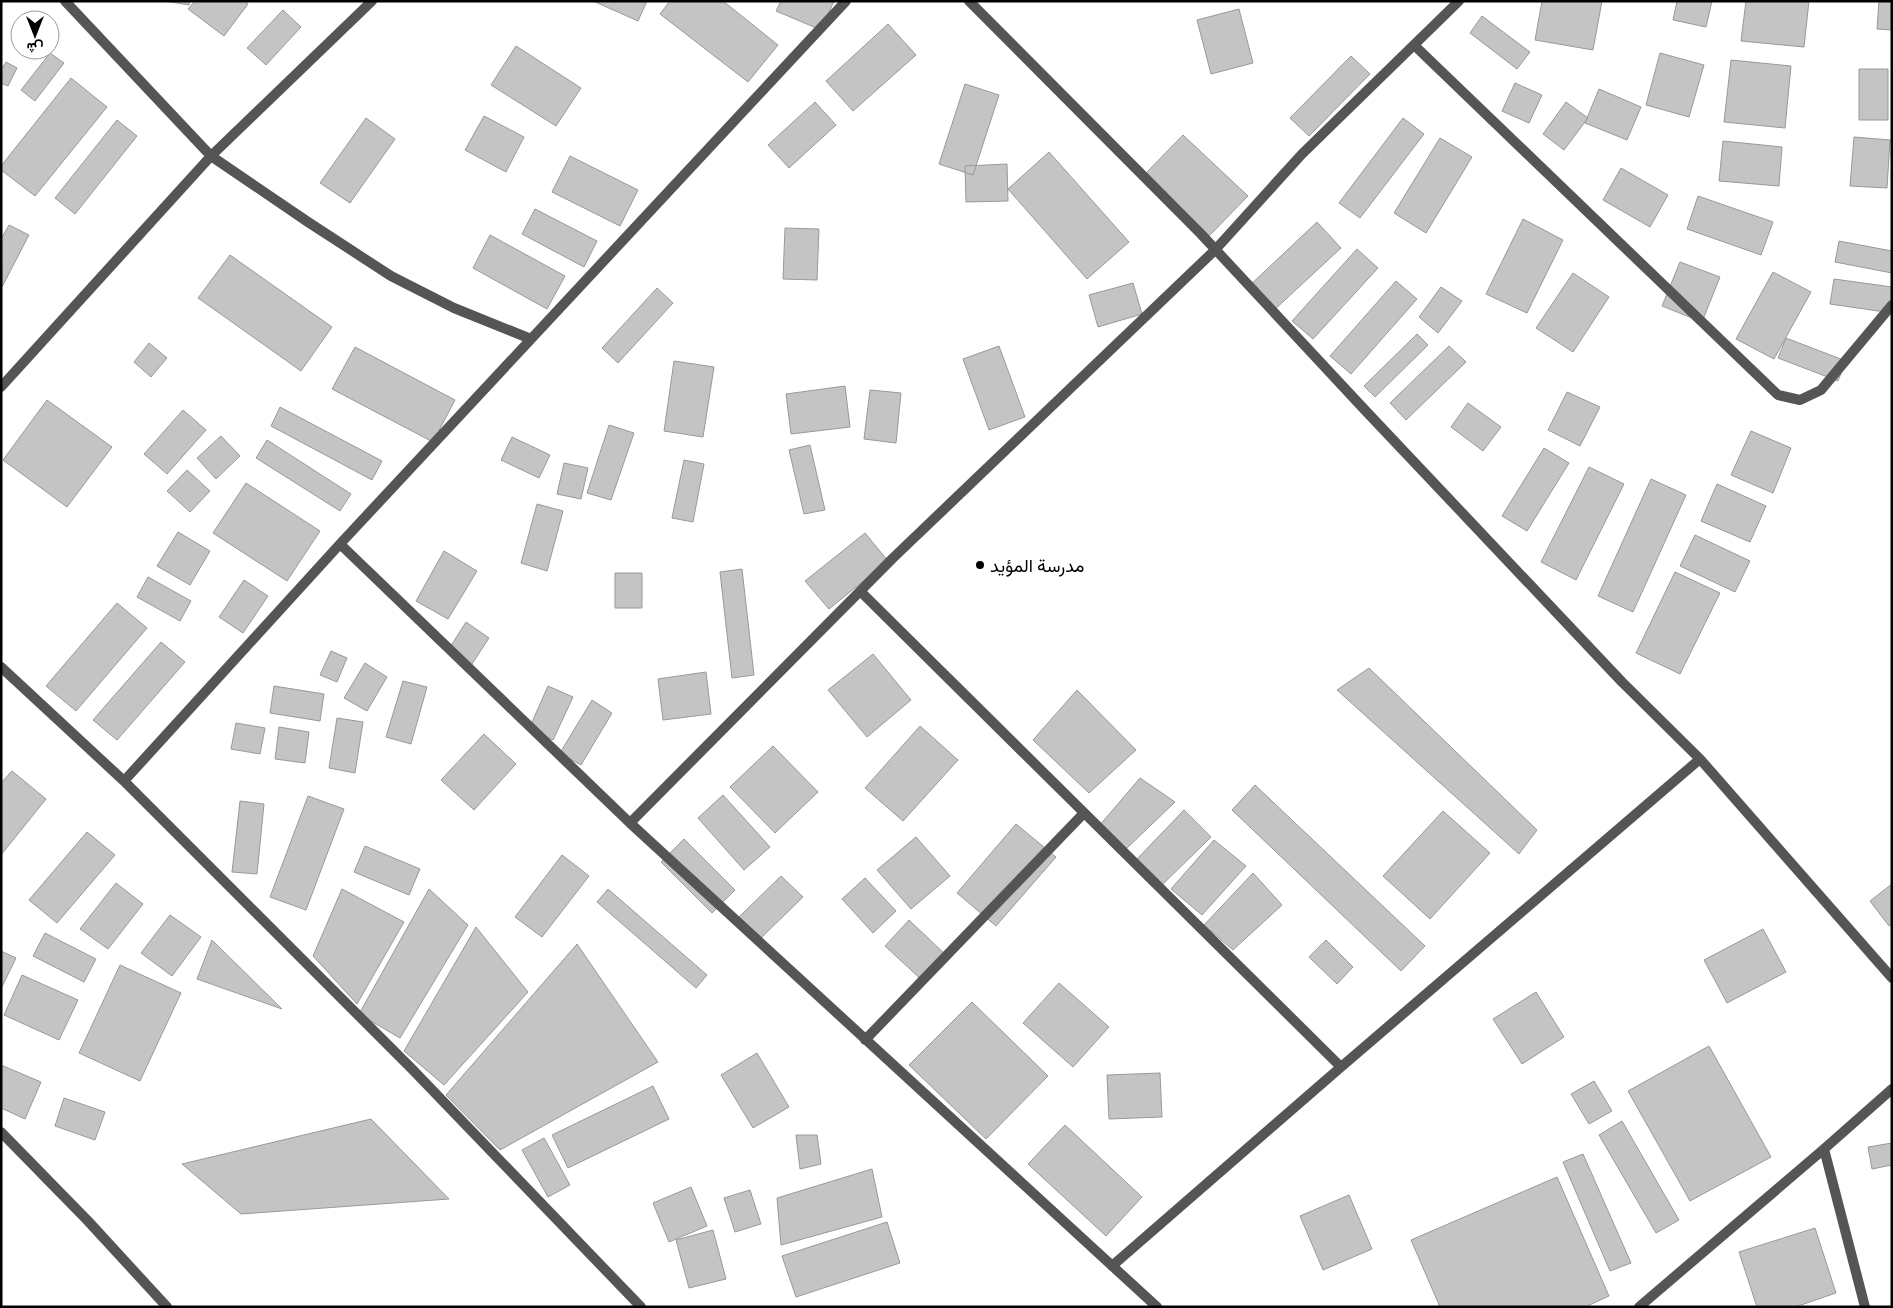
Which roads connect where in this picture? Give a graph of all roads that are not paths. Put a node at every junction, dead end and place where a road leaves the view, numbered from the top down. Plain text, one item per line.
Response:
1 (65, 1) edge
2 (372, 1) edge
3 (846, 1) edge
4 (969, 1) edge
5 (1459, 1) edge
6 (1415, 46) junction
7 (211, 156) junction
8 (1216, 250) junction
9 (1892, 305) edge
10 (531, 339) junction
11 (1, 387) edge
12 (340, 544) junction
13 (860, 591) junction
14 (1, 667) edge
15 (1700, 759) junction
16 (124, 781) junction
17 (1084, 813) junction
18 (630, 823) junction
19 (1892, 978) edge
20 (866, 1040) junction
21 (1340, 1067) junction
22 (1892, 1089) edge
23 (1, 1132) edge
24 (1824, 1149) junction
25 (1112, 1266) junction
26 (167, 1307) edge
27 (641, 1307) edge
28 (1156, 1307) edge
29 (1639, 1307) edge
30 (1865, 1307) edge

1 - 7 street
2 - 7 street
3 - 10 street
4 - 8 street
5 - 6 street
6 - 8 street
6 - 9 street
7 - 10 street
7 - 11 street
8 - 13 street
8 - 15 street
10 - 12 street
12 - 16 street
12 - 18 street
13 - 17 street
13 - 18 street
14 - 16 street
15 - 19 street
15 - 21 street
16 - 27 street
17 - 20 street
17 - 21 street
18 - 20 street
20 - 25 street
21 - 25 street
22 - 24 street
23 - 26 street
24 - 29 street
24 - 30 street
25 - 28 street

